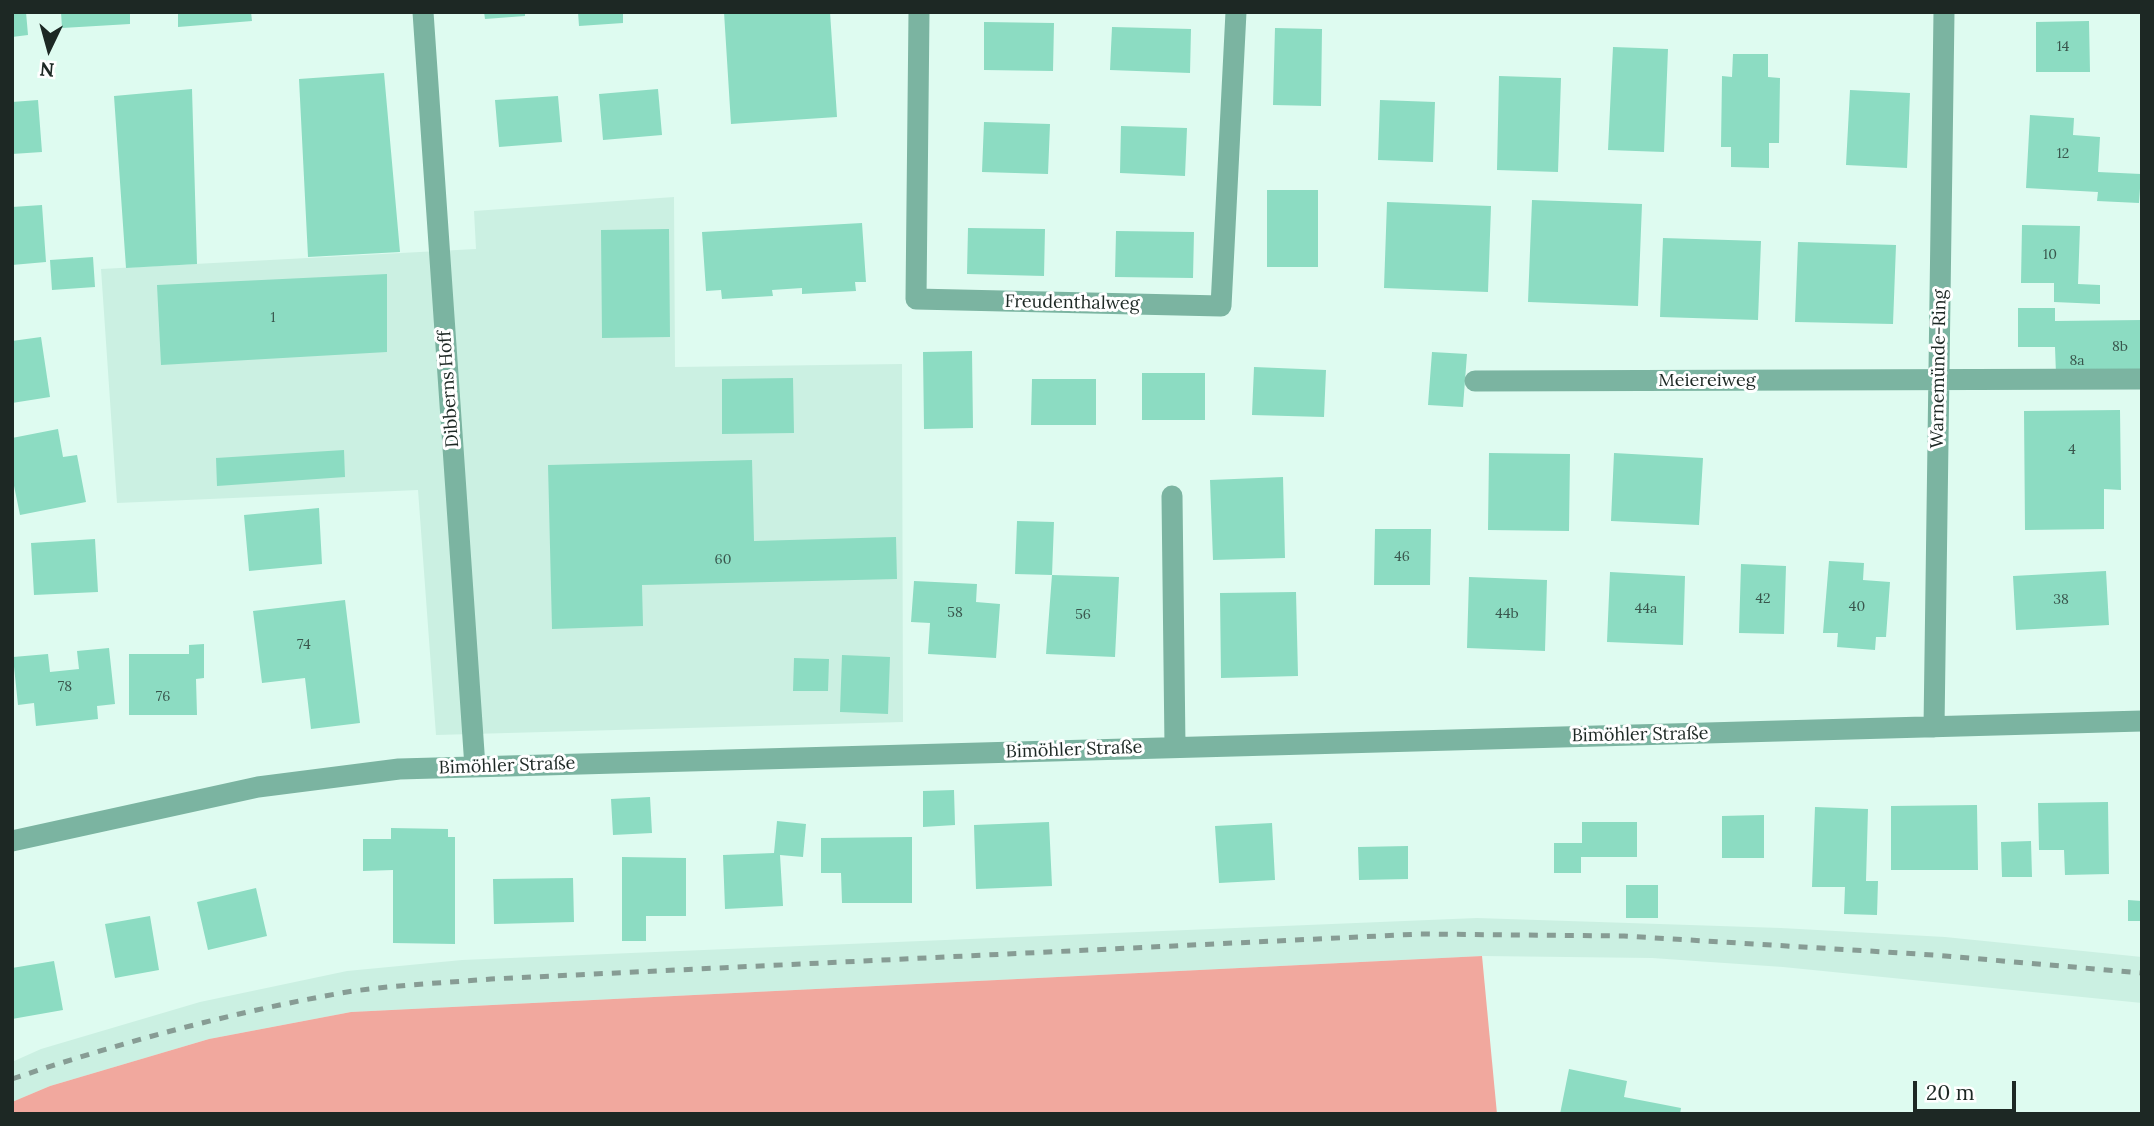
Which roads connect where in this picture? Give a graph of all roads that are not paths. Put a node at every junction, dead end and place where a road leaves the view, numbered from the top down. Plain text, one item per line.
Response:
1 (423, 12) edge
2 (919, 12) edge
3 (1236, 12) edge
4 (1944, 12) edge
5 (2142, 379) edge
6 (1939, 380) junction
7 (1475, 382) dead end
8 (1172, 496) dead end
9 (2142, 721) edge
10 (1934, 727) junction
11 (1175, 747) junction
12 (475, 767) junction
13 (12, 841) edge

1 - 12 street, Dibberns Hoff
2 - 3 street, Freudenthalweg
4 - 6 street, Warnemünde-Ring
5 - 6 street, Meiereiweg
6 - 7 street, Meiereiweg
6 - 10 street, Warnemünde-Ring
8 - 11 street
9 - 10 street, Bimöhler Straße
10 - 11 street, Bimöhler Straße
11 - 12 street, Bimöhler Straße
12 - 13 street, Bimöhler Straße

